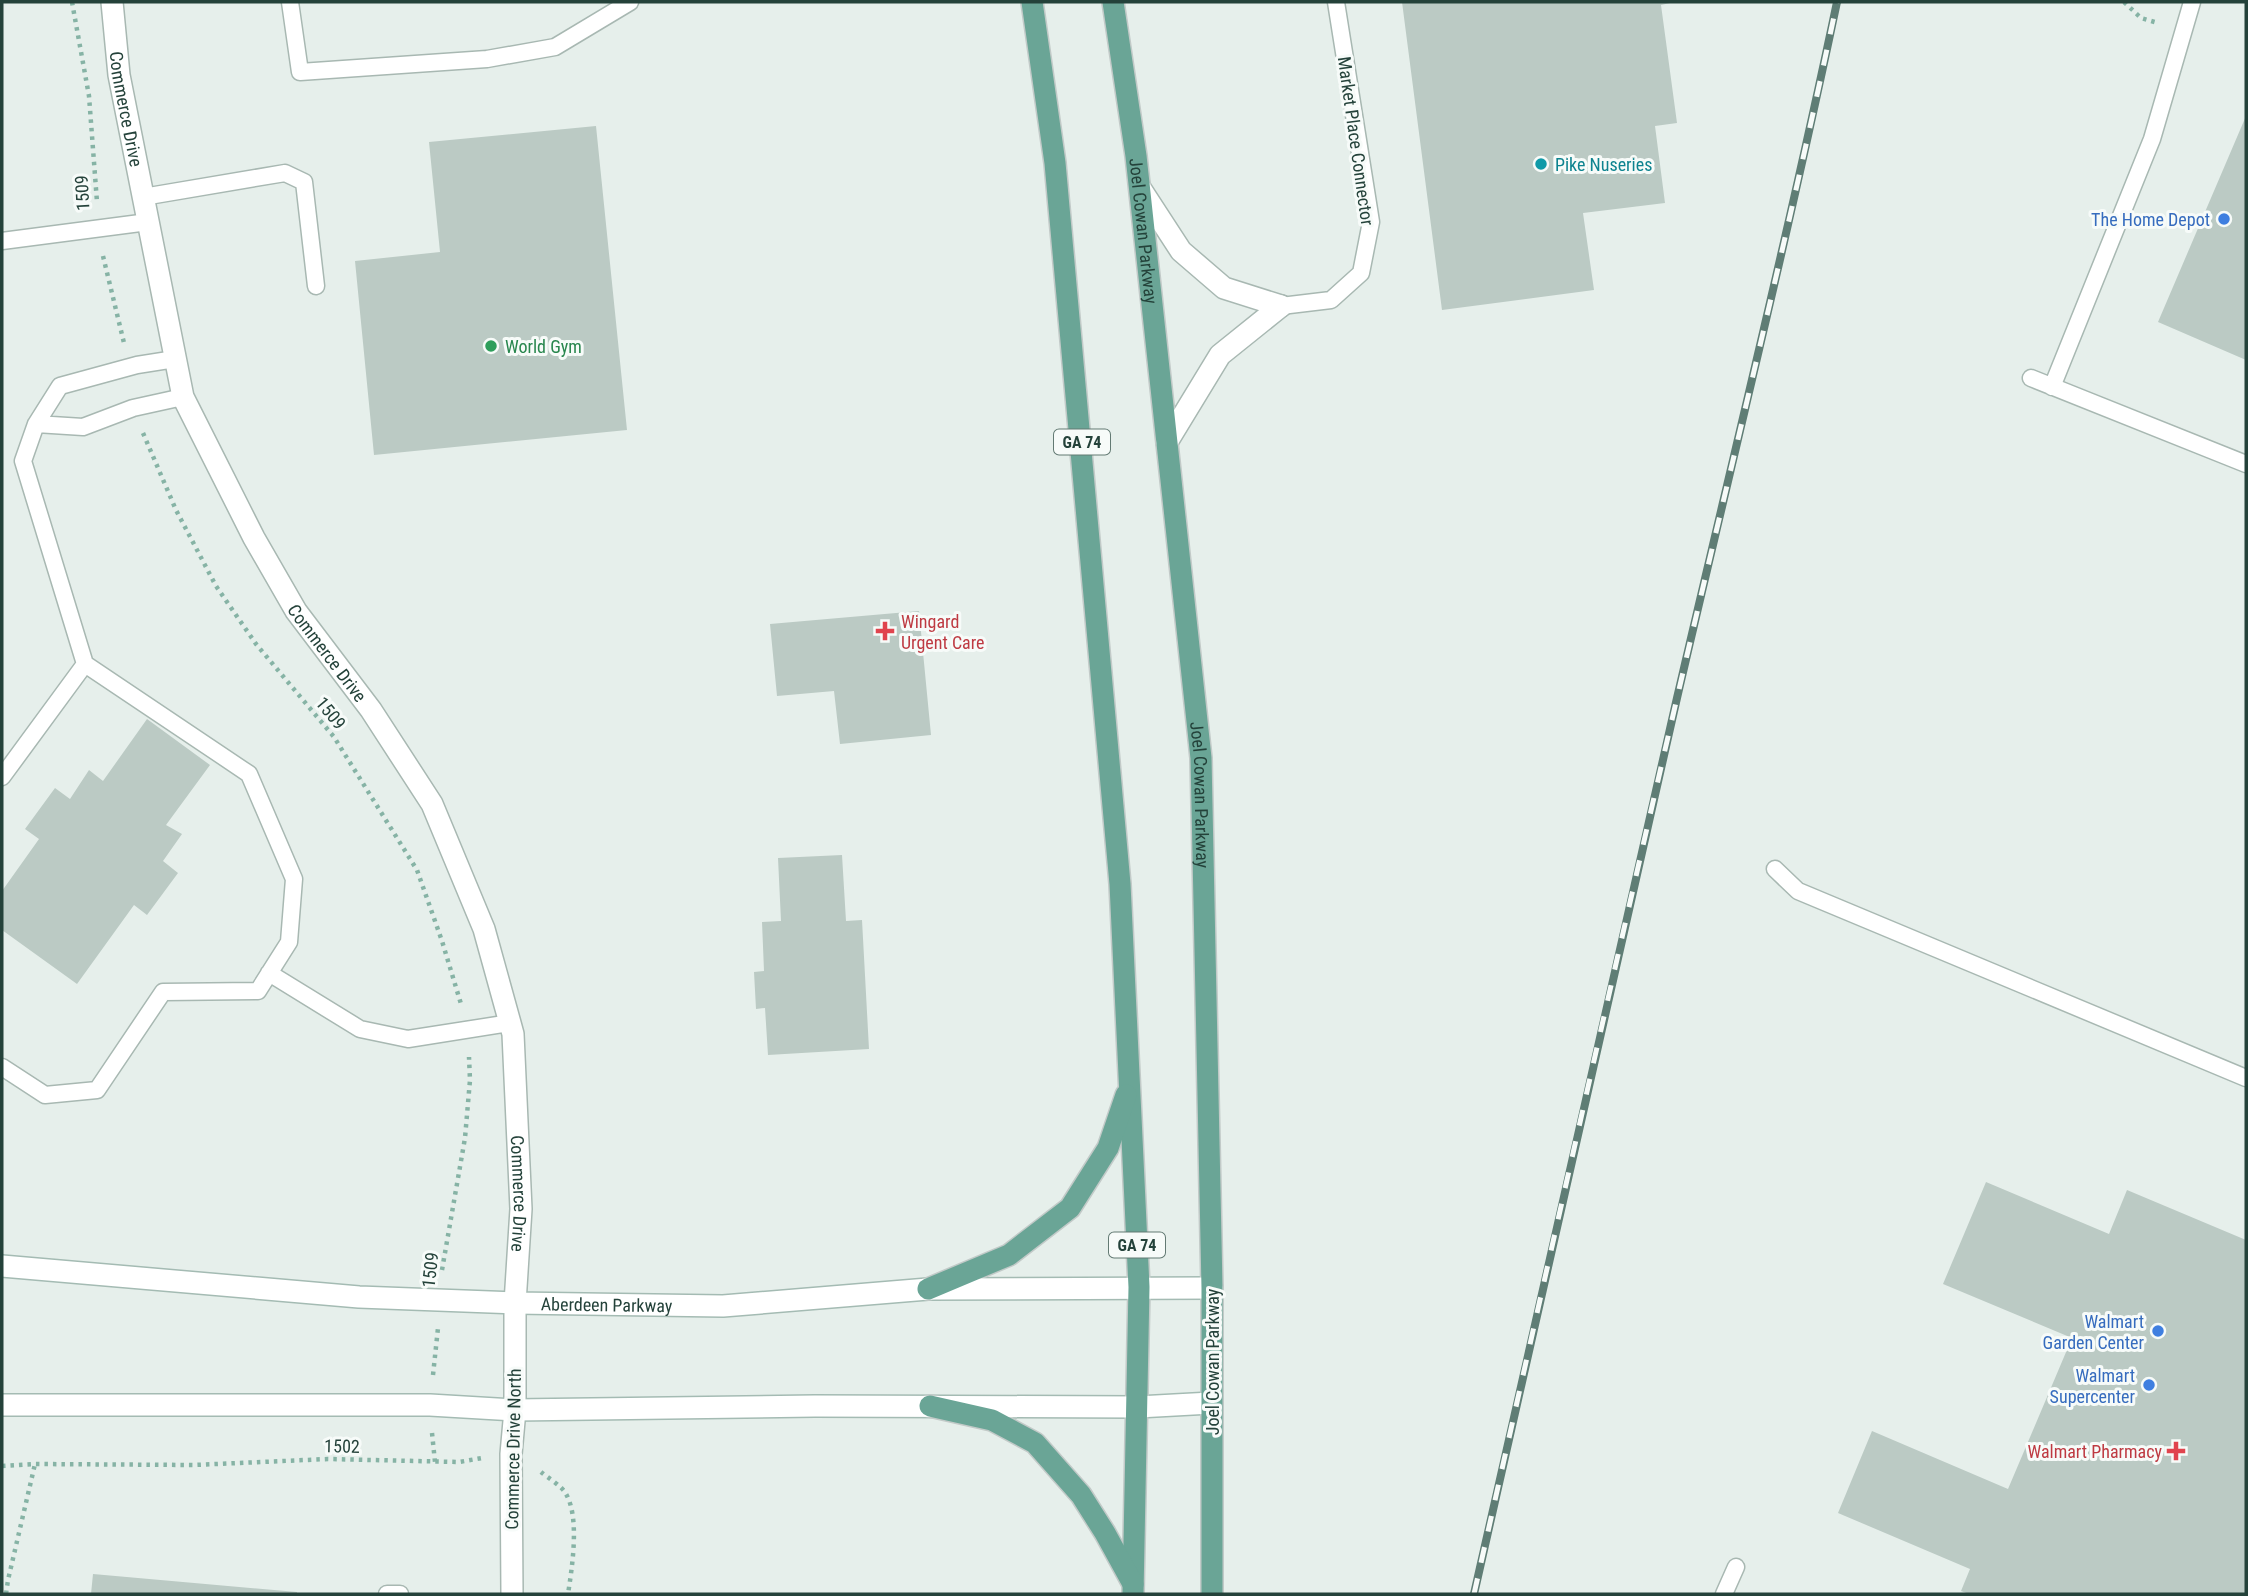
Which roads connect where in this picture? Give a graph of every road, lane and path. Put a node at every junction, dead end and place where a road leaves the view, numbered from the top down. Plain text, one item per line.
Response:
1 (72, 2) edge
2 (112, 2) edge
3 (290, 2) edge
4 (630, 2) edge
5 (1032, 2) edge
6 (1113, 2) edge
7 (1336, 2) edge
8 (2124, 2) edge
9 (2192, 2) edge
10 (2183, 31) junction
11 (1140, 188) junction
12 (143, 197) junction
13 (148, 222) junction
14 (97, 228) junction
15 (2, 241) edge
16 (316, 286) dead end
17 (1281, 306) junction
18 (175, 359) junction
19 (130, 366) junction
20 (2031, 379) dead end
21 (2052, 387) junction
22 (183, 397) junction
23 (133, 408) junction
24 (36, 424) junction
25 (1167, 442) junction
26 (2246, 464) edge
27 (85, 664) junction
28 (2, 777) edge
29 (1775, 869) dead end
30 (269, 973) junction
31 (510, 1023) junction
32 (468, 1031) junction
33 (2, 1067) edge
34 (2246, 1078) edge
35 (1130, 1083) junction
36 (2, 1266) edge
37 (1139, 1287) junction
38 (1212, 1288) junction
39 (928, 1289) junction
40 (441, 1299) junction
41 (515, 1303) junction
42 (1211, 1403) junction
43 (2, 1405) edge
44 (430, 1405) junction
45 (930, 1406) junction
46 (1138, 1406) junction
47 (515, 1410) junction
48 (511, 1454) junction
49 (435, 1462) junction
50 (35, 1464) junction
51 (2, 1466) edge
52 (1736, 1567) dead end
53 (1133, 1590) edge
54 (6, 1594) edge
55 (387, 1594) edge
56 (400, 1594) edge
57 (512, 1594) edge
58 (568, 1594) edge
59 (1212, 1594) edge
60 (1724, 1594) edge

1 - 14 path, 1509
2 - 12 street, Commerce Drive
3 - 4 lane
5 - 35 main road, GA 74
6 - 11 main road, Joel Cowan Parkway
7 - 17 lane, Market Place Connector
8 - 10 path
9 - 10 lane
10 - 21 lane
11 - 17 street, Market Place Connector
11 - 25 main road, Joel Cowan Parkway
12 - 13 street, Commerce Drive
12 - 16 lane
13 - 14 lane
13 - 18 street, Commerce Drive
14 - 15 lane
14 - 19 path, 1509
17 - 25 street
18 - 19 lane
18 - 22 street, Commerce Drive
19 - 24 lane
20 - 21 lane
21 - 26 lane
22 - 23 lane
22 - 31 street, Commerce Drive
23 - 24 lane
23 - 32 path, 1509
24 - 27 lane
25 - 38 main road, Joel Cowan Parkway
27 - 28 lane
27 - 30 lane
29 - 34 lane
30 - 32 lane
30 - 33 lane
31 - 32 lane
31 - 41 street, Commerce Drive
32 - 40 path, 1509
35 - 37 main road, GA 74
35 - 39 main road
36 - 40 street, Aberdeen Parkway
37 - 38 street, Aberdeen Parkway
37 - 39 street, Aberdeen Parkway
37 - 46 main road, GA 74
38 - 42 main road, Joel Cowan Parkway
39 - 41 street, Aberdeen Parkway
40 - 41 street, Aberdeen Parkway
40 - 44 path, 1509
41 - 47 street, Commerce Drive North
42 - 46 street
42 - 59 main road, Joel Cowan Parkway
43 - 44 street
44 - 47 street
44 - 49 path, 1509
45 - 46 street
45 - 47 street
45 - 53 main road
46 - 53 main road, GA 74
47 - 48 street, Commerce Drive North
48 - 49 path, 1502
48 - 57 street, Commerce Drive North
48 - 58 path
49 - 50 path, 1502
50 - 51 path, 1502
50 - 54 path
52 - 60 lane
55 - 56 lane

